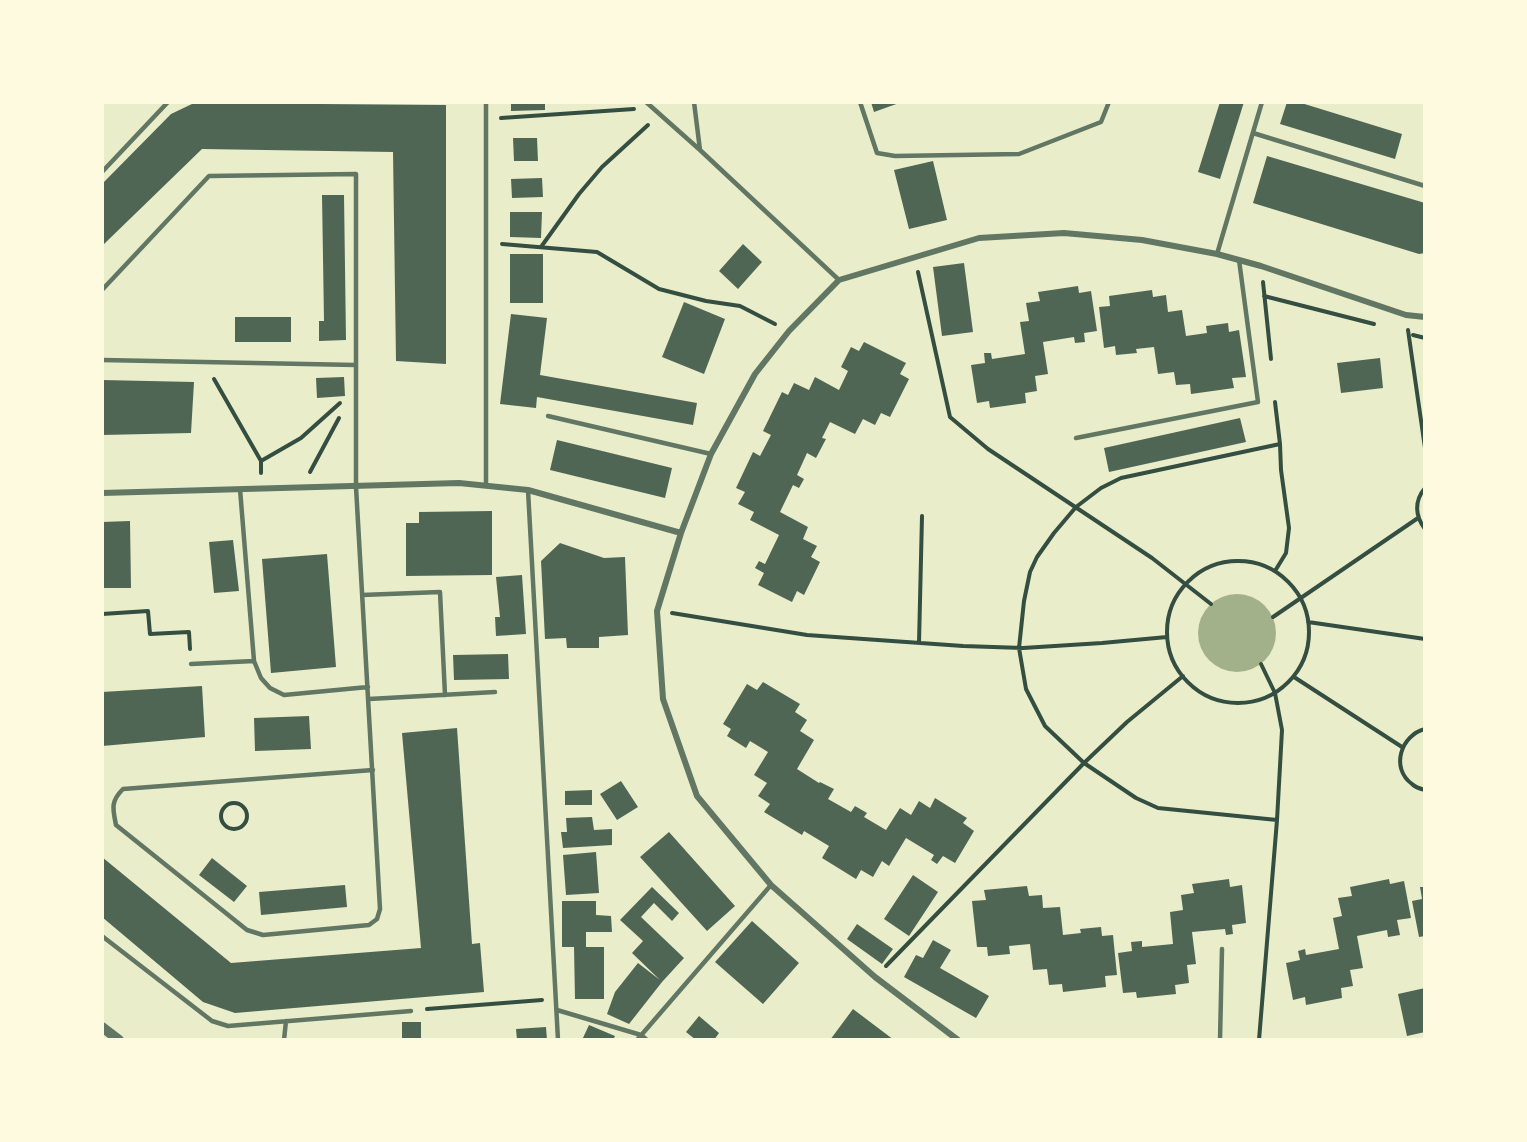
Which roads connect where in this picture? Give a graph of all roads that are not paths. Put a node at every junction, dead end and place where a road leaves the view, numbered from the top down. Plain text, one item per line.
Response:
1 (168, 102) edge
2 (486, 102) edge
3 (646, 102) edge
4 (694, 102) edge
5 (860, 102) edge
6 (1109, 102) edge
7 (1262, 102) edge
8 (1253, 133) junction
9 (700, 150) junction
10 (102, 172) edge
11 (1425, 186) edge
12 (1217, 254) junction
13 (1239, 260) junction
14 (839, 280) junction
15 (102, 290) edge
16 (1425, 317) edge
17 (102, 360) edge
18 (356, 365) junction
19 (548, 416) dead end
20 (1076, 438) dead end
21 (711, 454) junction
22 (486, 486) junction
23 (356, 487) junction
24 (240, 489) junction
25 (528, 490) junction
26 (102, 493) edge
27 (681, 533) junction
28 (362, 595) junction
29 (255, 661) junction
30 (191, 664) road end
31 (368, 687) junction
32 (495, 692) dead end
33 (445, 695) junction
34 (369, 699) junction
35 (373, 770) junction
36 (771, 885) junction
37 (102, 936) edge
38 (1222, 950) dead end
39 (556, 1010) junction
40 (411, 1011) road end
41 (286, 1021) junction
42 (102, 1027) edge
43 (641, 1035) junction
44 (118, 1040) edge
45 (284, 1040) edge
46 (558, 1040) edge
47 (637, 1040) edge
48 (647, 1040) edge
49 (958, 1040) edge
50 (1220, 1040) edge

1 - 10 lane
2 - 22 lane
3 - 9 lane
4 - 9 lane
5 - 6 lane
7 - 8 lane
8 - 11 lane
8 - 12 lane
9 - 14 lane
12 - 13 street
12 - 14 street
13 - 16 street
13 - 20 lane
14 - 21 street
15 - 18 lane
17 - 18 lane
18 - 23 lane
19 - 21 lane
21 - 27 street
22 - 23 street
22 - 25 street
23 - 24 street
23 - 28 lane
24 - 26 street
24 - 29 lane
25 - 27 street
25 - 39 lane
27 - 36 street
28 - 31 lane
28 - 33 lane
29 - 30 lane
29 - 31 lane
31 - 34 lane
32 - 33 lane
33 - 34 lane
34 - 35 lane
35 - 35 lane
36 - 43 lane
36 - 49 street
37 - 41 lane
38 - 50 lane
39 - 43 lane
39 - 46 lane
40 - 41 lane
41 - 45 lane
42 - 44 street
43 - 47 lane
43 - 48 lane

